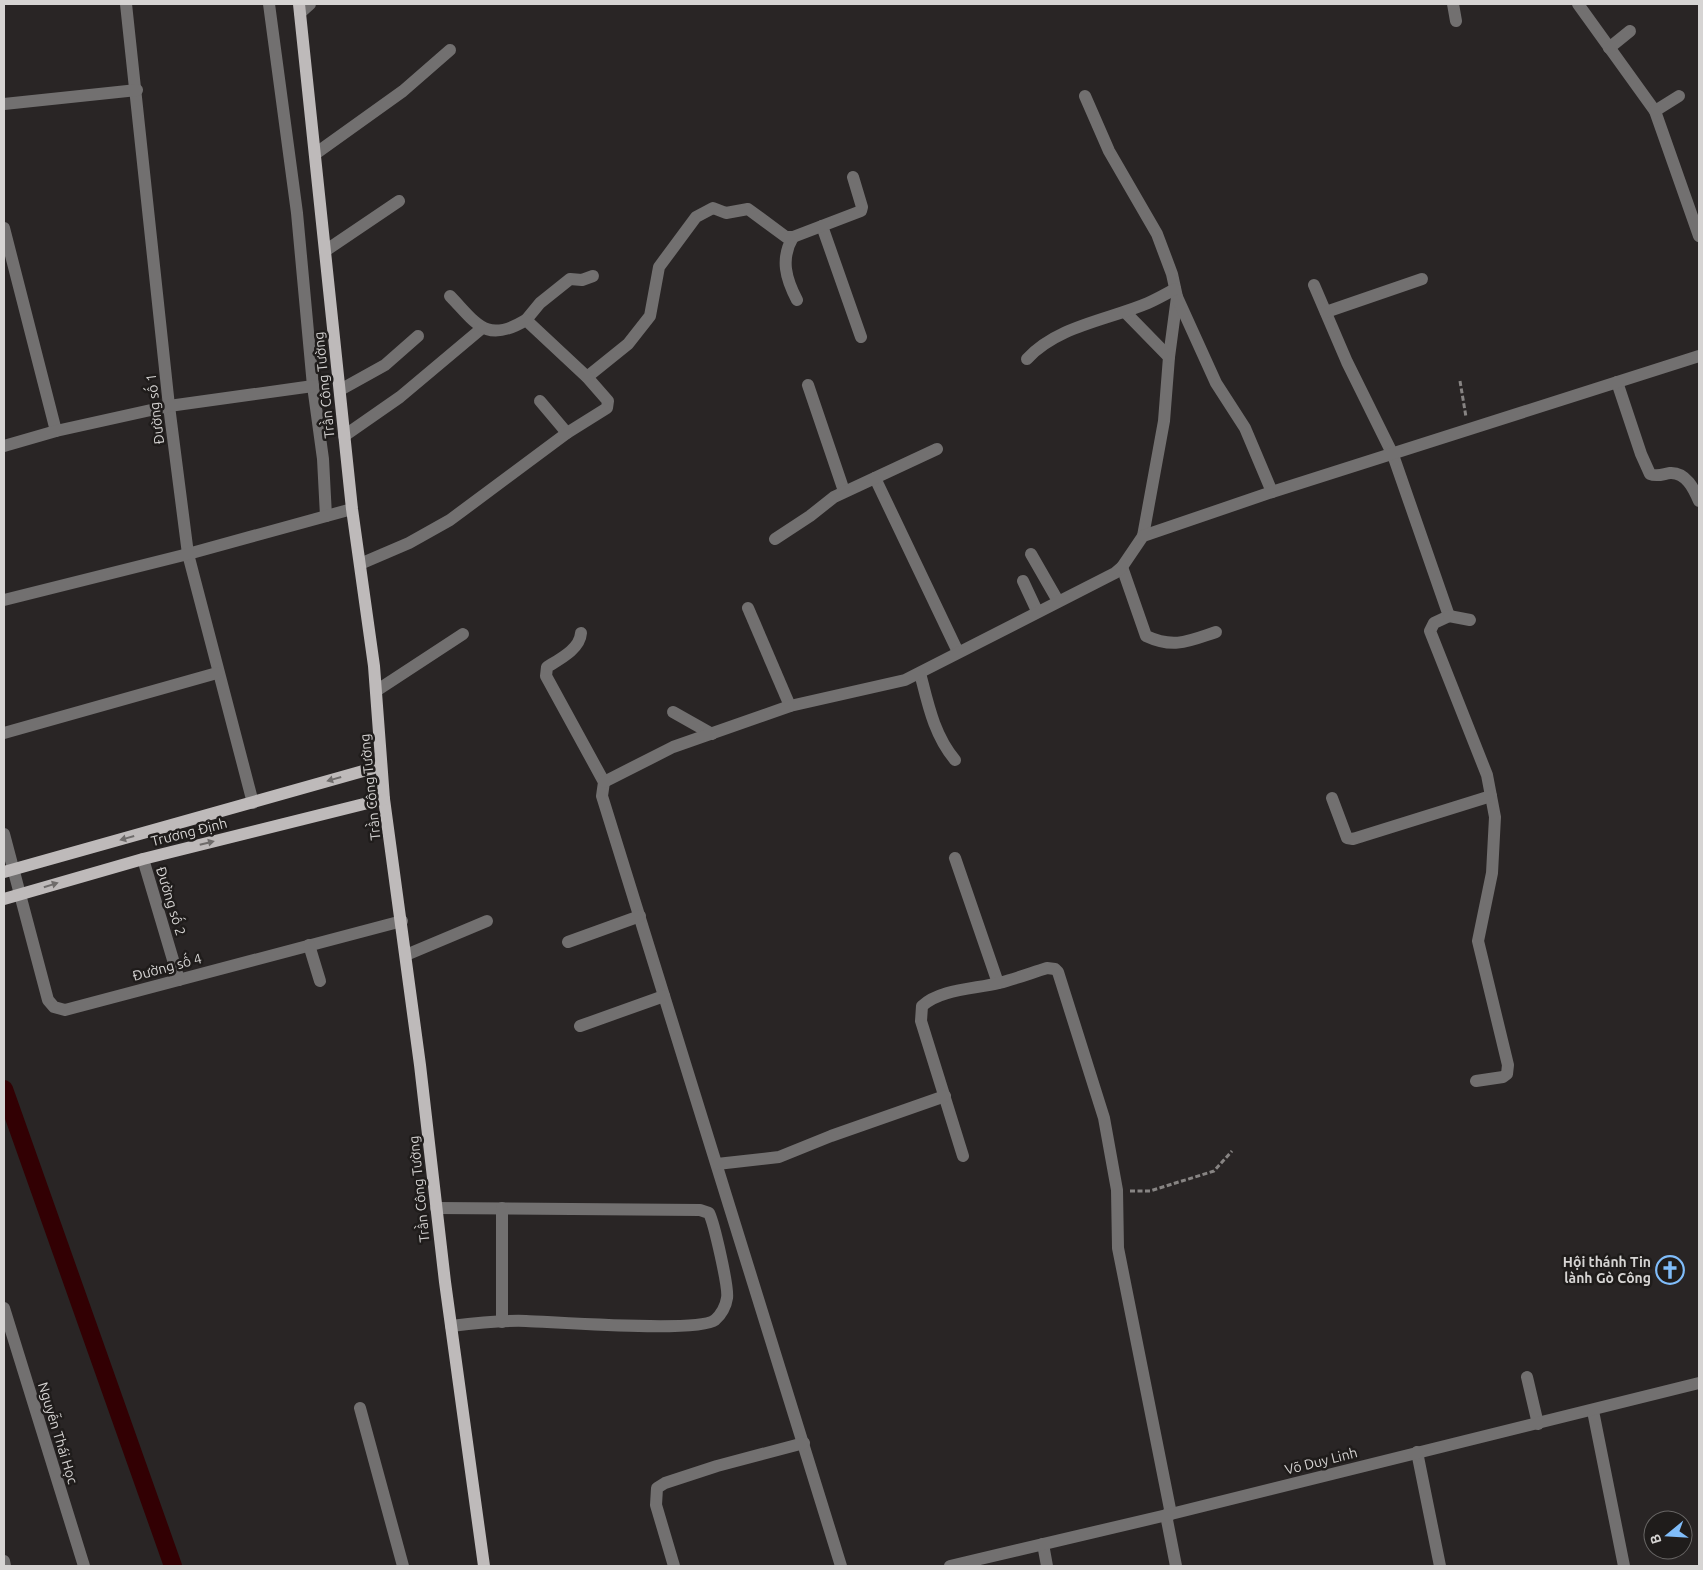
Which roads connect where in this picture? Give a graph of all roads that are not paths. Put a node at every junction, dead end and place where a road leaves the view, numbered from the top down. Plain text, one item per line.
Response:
1 (126, 4) edge
2 (269, 4) edge
3 (310, 4) edge
4 (1453, 4) edge
5 (1578, 4) edge
6 (299, 9) edge
7 (1456, 21) dead end
8 (1630, 31) dead end
9 (1609, 48) junction
10 (450, 50) dead end
11 (137, 90) junction
12 (1086, 96) dead end
13 (1679, 96) dead end
14 (4, 104) edge
15 (1654, 111) junction
16 (315, 154) junction
17 (853, 177) dead end
18 (399, 201) dead end
19 (822, 226) junction
20 (4, 228) edge
21 (1699, 236) edge
22 (793, 237) junction
23 (325, 251) junction
24 (593, 276) dead end
25 (1422, 278) dead end
26 (1314, 285) dead end
27 (1176, 293) junction
28 (450, 296) dead end
29 (796, 300) dead end
30 (1125, 312) junction
31 (1326, 312) junction
32 (526, 320) junction
33 (481, 329) junction
34 (418, 336) dead end
35 (861, 337) dead end
36 (1699, 356) edge
37 (1169, 358) junction
38 (1027, 359) dead end
39 (586, 377) junction
40 (1617, 382) junction
41 (808, 385) dead end
42 (313, 386) junction
43 (340, 390) junction
44 (540, 401) dead end
45 (169, 406) junction
46 (56, 431) junction
47 (567, 433) junction
48 (344, 436) junction
49 (4, 446) edge
50 (938, 449) dead end
51 (1393, 455) junction
52 (875, 478) junction
53 (844, 492) junction
54 (1272, 492) junction
55 (1699, 501) edge
56 (352, 509) junction
57 (326, 516) junction
58 (1143, 536) junction
59 (775, 539) dead end
60 (188, 554) junction
61 (1031, 554) dead end
62 (360, 564) junction
63 (1122, 567) junction
64 (1023, 580) dead end
65 (4, 600) edge
66 (1058, 601) junction
67 (748, 608) dead end
68 (1037, 611) junction
69 (1449, 616) junction
70 (1470, 620) dead end
71 (581, 632) dead end
72 (1216, 632) dead end
73 (462, 634) dead end
74 (958, 652) junction
75 (217, 672) junction
76 (920, 672) junction
77 (376, 691) junction
78 (790, 706) junction
79 (672, 712) dead end
80 (4, 733) edge
81 (712, 734) junction
82 (955, 760) dead end
83 (381, 766) junction
84 (604, 782) junction
85 (1491, 796) junction
86 (1332, 798) dead end
87 (384, 799) junction
88 (252, 803) junction
89 (4, 834) edge
90 (955, 858) dead end
91 (143, 859) junction
92 (8, 871) edge
93 (19, 895) junction
94 (4, 899) edge
95 (640, 916) junction
96 (402, 921) junction
97 (487, 921) dead end
98 (568, 942) dead end
99 (309, 945) junction
100 (406, 955) junction
101 (179, 980) junction
102 (320, 981) dead end
103 (998, 983) junction
104 (664, 996) junction
105 (580, 1026) dead end
106 (1476, 1081) dead end
107 (945, 1096) junction
108 (963, 1156) dead end
109 (717, 1164) junction
110 (436, 1208) junction
111 (502, 1208) junction
112 (4, 1308) edge
113 (502, 1322) junction
114 (451, 1326) junction
115 (1527, 1377) dead end
116 (1699, 1383) edge
117 (360, 1408) dead end
118 (1592, 1411) junction
119 (1538, 1424) junction
120 (804, 1443) junction
121 (1417, 1452) junction
122 (1169, 1515) junction
123 (1043, 1544) junction
124 (4, 1561) edge
125 (5, 1566) edge
126 (84, 1566) edge
127 (403, 1566) edge
128 (484, 1566) edge
129 (674, 1566) edge
130 (841, 1566) edge
131 (950, 1566) edge
132 (1048, 1566) edge
133 (1176, 1566) edge
134 (1440, 1566) edge
135 (1624, 1566) edge

1 - 11 street, Đường số 1
2 - 42 street, Trần Công Tường
3 - 6 street
4 - 7 street
5 - 9 street
6 - 16 main road, Trần Công Tường
8 - 9 street
9 - 15 street
10 - 16 street
11 - 14 street
11 - 45 street, Đường số 1
12 - 27 street
13 - 15 street
15 - 21 street
16 - 23 main road, Trần Công Tường
17 - 19 street
18 - 23 street
19 - 22 street
19 - 35 street
20 - 46 street
22 - 29 street
22 - 39 street
23 - 43 main road, Trần Công Tường
24 - 32 street
25 - 31 street
26 - 31 street
27 - 30 street
27 - 37 street
27 - 54 street
28 - 33 street
30 - 37 street
30 - 38 street
31 - 51 street
32 - 33 street
32 - 39 street
33 - 48 street
34 - 43 street
36 - 40 street
37 - 58 street
39 - 47 street
40 - 51 street
40 - 55 street
41 - 53 street
42 - 45 street
42 - 57 street, Trần Công Tường
43 - 48 main road, Trần Công Tường
44 - 47 street
45 - 46 street
45 - 60 street, Đường số 1
46 - 49 street
47 - 62 street
48 - 56 main road, Trần Công Tường
50 - 52 street
51 - 54 street
51 - 69 street
52 - 53 street
52 - 74 street
53 - 59 street
54 - 58 street
56 - 57 street
56 - 62 main road, Trần Công Tường
57 - 60 street
58 - 63 street
60 - 65 street
60 - 75 street, Đường số 1
61 - 66 street
62 - 77 main road, Trần Công Tường
63 - 66 street
63 - 72 street
64 - 68 street
66 - 68 street
67 - 78 street
68 - 74 street
69 - 70 street
69 - 85 street
71 - 84 street
73 - 77 street
74 - 76 street
75 - 80 street
75 - 88 street, Đường số 1
76 - 78 street
76 - 82 street
77 - 83 main road, Trần Công Tường
78 - 81 street
79 - 81 street
81 - 84 street
83 - 87 main road, Trần Công Tường
83 -> 88 main road, Trương Định
84 - 95 street
85 - 86 street
85 - 106 street
91 -> 87 main road, Trương Định
87 - 96 main road, Trần Công Tường
88 -> 92 main road, Trương Định
89 - 92 street
90 - 103 street
93 -> 91 main road, Trương Định
91 - 101 street, Đường số 2
92 - 93 street
93 - 94 main road, Trương Định
93 - 101 street, Đường số 4
95 - 98 street
95 - 104 street
96 - 99 street, Đường số 4
96 - 100 main road, Trần Công Tường
97 - 100 street
99 - 101 street, Đường số 4
99 - 102 street
100 - 110 main road, Trần Công Tường
103 - 107 street
103 - 122 street
104 - 105 street
104 - 109 street
107 - 108 street
107 - 109 street
109 - 120 street
110 - 111 street
110 - 114 main road, Trần Công Tường
111 - 113 street
111 - 113 street
112 - 126 street, Nguyễn Thái Học
113 - 114 street
114 - 128 main road, Trần Công Tường
115 - 119 street
116 - 118 street, Võ Duy Linh
117 - 127 street
118 - 119 street, Võ Duy Linh
118 - 135 street
119 - 121 street, Võ Duy Linh
120 - 129 street
120 - 130 street
121 - 122 street, Võ Duy Linh
121 - 134 street
122 - 123 street, Võ Duy Linh
122 - 133 street
123 - 131 street, Võ Duy Linh
123 - 132 street
124 - 125 street

